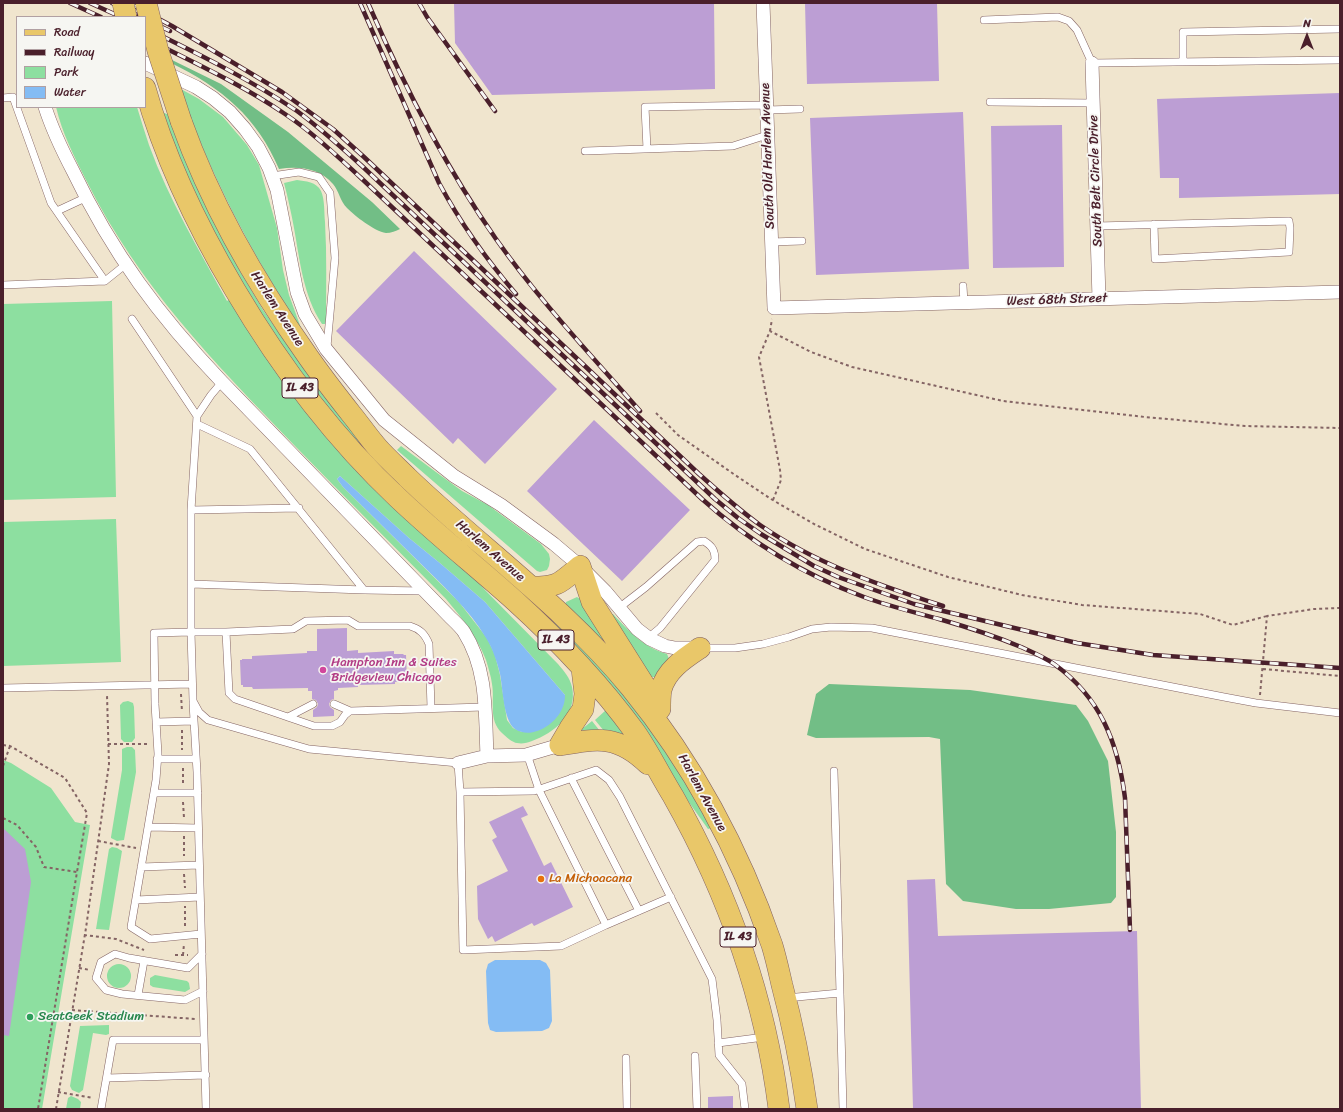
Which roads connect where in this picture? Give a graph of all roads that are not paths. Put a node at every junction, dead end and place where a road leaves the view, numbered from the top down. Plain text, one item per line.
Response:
1 (123, 3) edge
2 (146, 3) edge
3 (763, 3) edge
4 (126, 16) edge
5 (984, 20) dead end
6 (1340, 29) edge
7 (1340, 60) edge
8 (1183, 62) junction
9 (146, 63) edge
10 (1092, 63) junction
11 (148, 97) edge
12 (3, 98) edge
13 (990, 102) dead end
14 (1093, 103) junction
15 (16, 105) edge
16 (767, 107) junction
17 (17, 108) edge
18 (45, 108) edge
19 (800, 109) dead end
20 (768, 135) junction
21 (647, 149) junction
22 (585, 151) dead end
23 (272, 176) junction
24 (86, 198) junction
25 (57, 211) junction
26 (1154, 224) junction
27 (1097, 226) junction
28 (802, 241) dead end
29 (771, 242) junction
30 (125, 265) junction
31 (105, 281) junction
32 (3, 284) edge
33 (963, 286) dead end
34 (1340, 292) edge
35 (1099, 299) junction
36 (964, 303) junction
37 (774, 308) joint
38 (132, 319) dead end
39 (326, 349) junction
40 (222, 382) junction
41 (197, 416) junction
42 (197, 424) junction
43 (299, 508) junction
44 (191, 510) junction
45 (580, 566) junction
46 (191, 584) junction
47 (532, 587) junction
48 (364, 590) junction
49 (424, 591) junction
50 (620, 607) junction
51 (191, 632) junction
52 (226, 632) junction
53 (648, 638) junction
54 (700, 648) junction
55 (582, 669) junction
56 (192, 684) junction
57 (154, 685) junction
58 (3, 688) edge
59 (193, 701) junction
60 (313, 704) dead end
61 (334, 704) dead end
62 (484, 707) junction
63 (432, 708) junction
64 (660, 709) junction
65 (350, 711) junction
66 (1340, 713) edge
67 (288, 717) junction
68 (194, 721) junction
69 (156, 722) junction
70 (673, 743) junction
71 (560, 746) junction
72 (527, 754) junction
73 (487, 756) junction
74 (157, 759) junction
75 (196, 759) junction
76 (458, 763) junction
77 (834, 770) dead end
78 (662, 777) junction
79 (571, 778) junction
80 (539, 790) junction
81 (198, 792) junction
82 (460, 792) junction
83 (154, 793) junction
84 (148, 827) junction
85 (198, 828) junction
86 (199, 865) junction
87 (141, 867) junction
88 (671, 897) junction
89 (200, 898) junction
90 (136, 900) junction
91 (639, 911) junction
92 (606, 925) junction
93 (202, 934) junction
94 (202, 954) junction
95 (144, 961) junction
96 (203, 991) junction
97 (840, 993) junction
98 (138, 995) junction
99 (786, 998) junction
100 (767, 1037) junction
101 (204, 1040) junction
102 (718, 1043) junction
103 (695, 1056) dead end
104 (626, 1058) dead end
105 (206, 1075) junction
106 (107, 1078) junction
107 (101, 1109) edge
108 (206, 1109) edge
109 (627, 1109) edge
110 (697, 1109) edge
111 (745, 1109) edge
112 (779, 1109) edge
113 (807, 1109) edge
114 (843, 1109) edge

1 - 4 main road, bridge
2 - 47 main road, Harlem Avenue / IL 43, bridge
3 - 16 street, South Old Harlem Avenue
5 - 10 lane
6 - 8 lane
7 - 8 lane
8 - 10 lane
9 - 23 street
10 - 14 street, South Belt Circle Drive
11 - 55 main road, Harlem Avenue / IL 43
12 - 15 lane
13 - 14 lane
14 - 27 street, South Belt Circle Drive
16 - 19 lane
16 - 20 street, South Old Harlem Avenue
16 - 21 lane
17 - 25 lane
18 - 24 street
20 - 21 lane
20 - 29 street, South Old Harlem Avenue
21 - 22 lane
23 - 39 street
23 - 39 lane
24 - 25 lane
24 - 30 street
25 - 31 lane
26 - 26 lane
26 - 27 lane
27 - 35 street, South Belt Circle Drive
28 - 29 lane
29 - 37 street, South Old Harlem Avenue
30 - 31 lane
30 - 40 street
31 - 32 lane
33 - 36 lane
34 - 35 street, West 68th Street
35 - 36 street, West 68th Street
36 - 37 street, West 68th Street
38 - 41 lane
39 - 45 street
40 - 41 lane
40 - 49 street
41 - 42 lane
42 - 43 lane
42 - 44 lane
43 - 44 lane
43 - 48 lane
44 - 46 lane
45 - 47 main road
45 - 50 street
45 - 64 main road
46 - 48 lane
46 - 51 lane
47 - 70 main road, Harlem Avenue / IL 43
48 - 49 lane
49 - 62 street
50 - 53 street
50 - 53 lane
51 - 52 lane
51 - 56 lane
51 - 57 lane
52 - 63 lane
52 - 67 lane
53 - 54 street
54 - 64 main road
54 - 66 lane
55 - 71 main road
55 - 78 main road, Harlem Avenue / IL 43
56 - 57 lane
56 - 59 lane
57 - 58 lane
57 - 69 lane
59 - 68 lane
59 - 76 lane
60 - 67 lane
61 - 65 lane
62 - 63 lane
62 - 73 street
63 - 65 lane
64 - 70 main road
65 - 67 lane
68 - 69 lane
68 - 75 lane
69 - 74 lane
70 - 99 main road, Harlem Avenue / IL 43
71 - 72 street
71 - 78 main road
72 - 73 street
72 - 80 lane
73 - 76 street
74 - 75 lane
74 - 83 lane
75 - 81 lane
76 - 82 lane
77 - 97 lane
78 - 100 main road, Harlem Avenue / IL 43
79 - 80 lane
79 - 88 lane
79 - 91 lane
80 - 82 lane
80 - 92 lane
81 - 83 lane
81 - 85 lane
82 - 92 lane
83 - 84 lane
84 - 85 lane
84 - 87 lane
85 - 86 lane
86 - 87 lane
86 - 89 lane
87 - 90 lane
88 - 91 lane
88 - 102 lane
89 - 90 lane
89 - 93 lane
90 - 93 lane
91 - 92 lane
93 - 94 lane
94 - 95 lane
94 - 96 lane
95 - 98 lane
95 - 98 lane
96 - 98 lane
96 - 101 lane
97 - 99 lane
97 - 114 lane
99 - 113 main road, Harlem Avenue / IL 43
100 - 102 lane
100 - 112 main road, Harlem Avenue / IL 43
101 - 105 lane
101 - 106 lane
102 - 111 lane
103 - 110 lane
104 - 109 lane
105 - 106 lane
105 - 108 lane
106 - 107 lane

